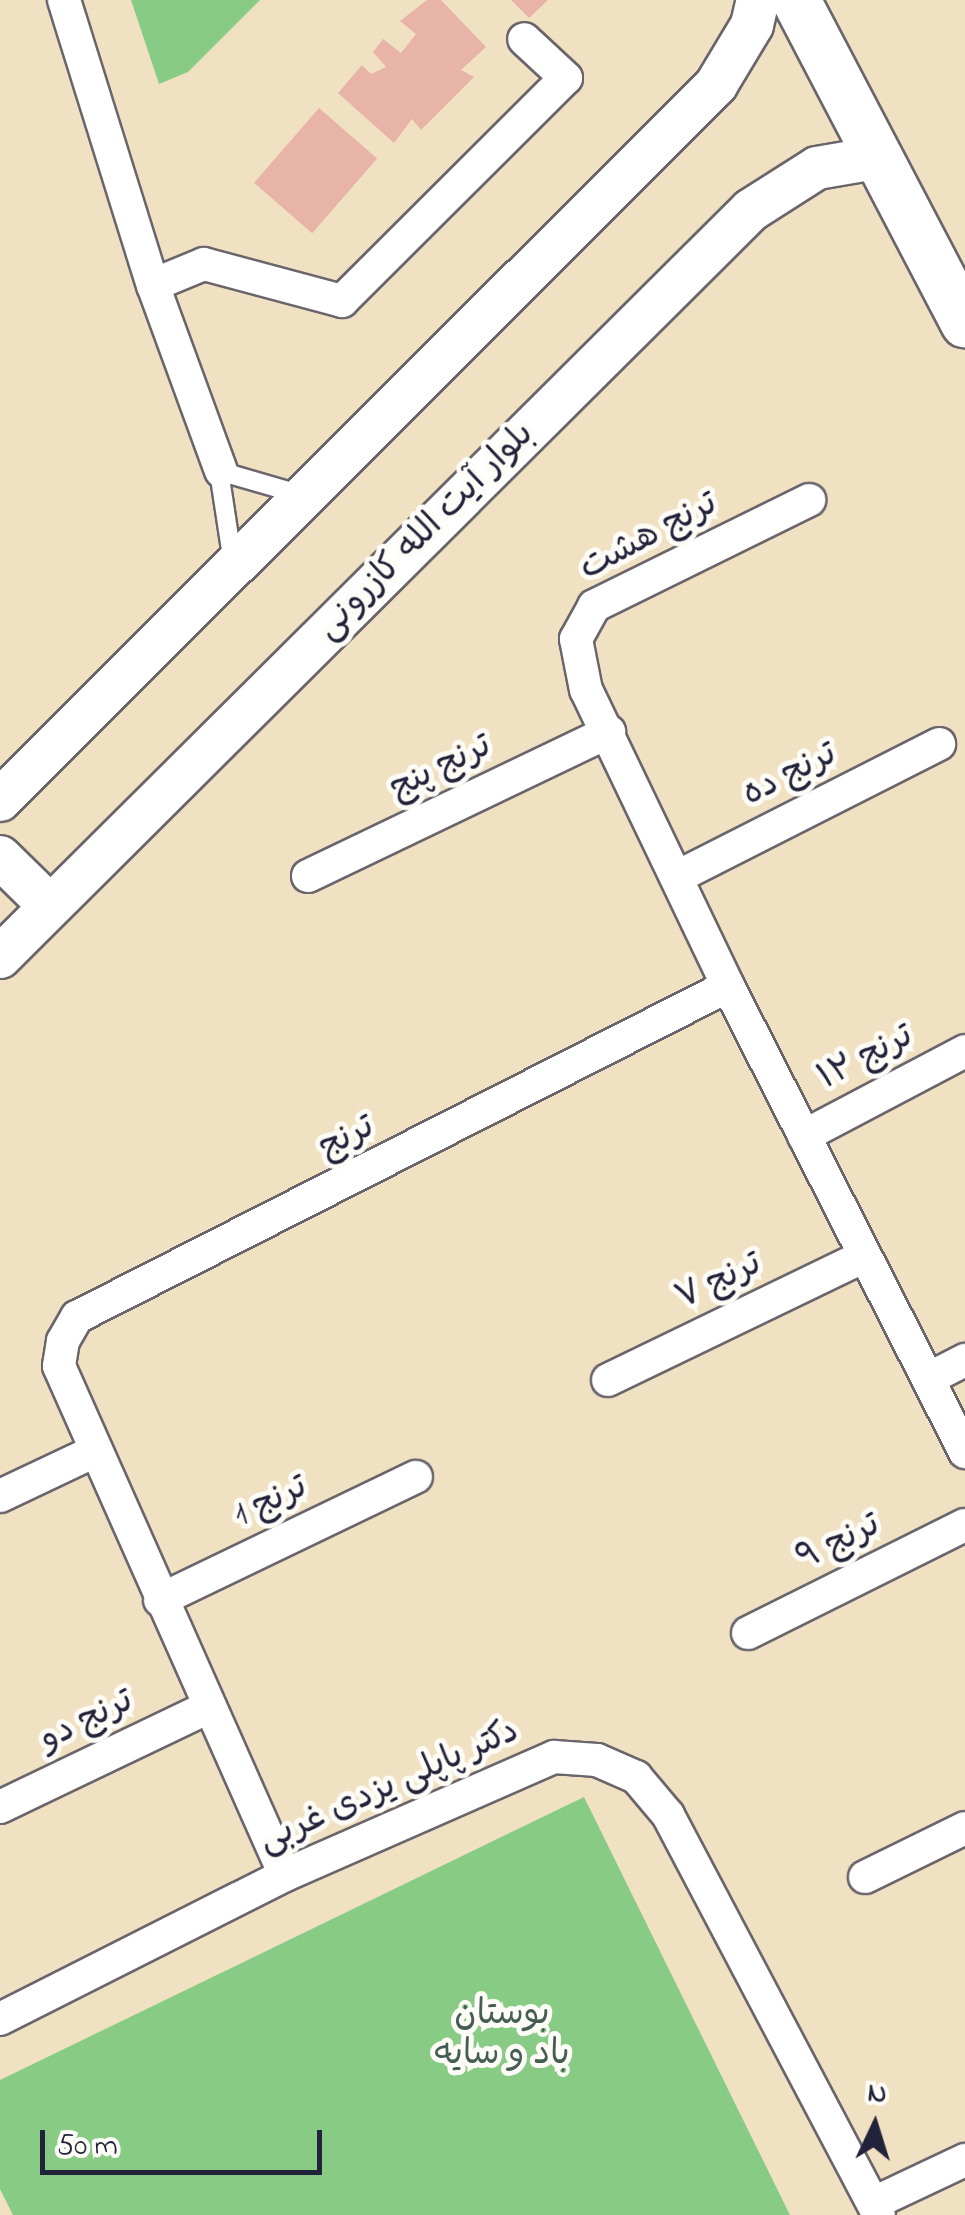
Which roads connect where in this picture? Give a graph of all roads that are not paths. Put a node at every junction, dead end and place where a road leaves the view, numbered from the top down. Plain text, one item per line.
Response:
1 (64, 0) edge
2 (758, 0) edge
3 (796, 0) edge
4 (524, 39) dead end
5 (881, 158) junction
6 (153, 285) junction
7 (965, 323) edge
8 (221, 472) junction
9 (308, 497) junction
10 (809, 500) dead end
11 (235, 570) junction
12 (609, 732) junction
13 (939, 744) dead end
14 (0, 800) edge
15 (0, 858) edge
16 (308, 876) dead end
17 (677, 877) junction
18 (50, 906) junction
19 (0, 957) edge
20 (728, 986) junction
21 (965, 1051) edge
22 (804, 1136) junction
23 (865, 1256) junction
24 (965, 1360) edge
25 (928, 1379) junction
26 (608, 1380) dead end
27 (93, 1452) junction
28 (965, 1452) edge
29 (416, 1477) dead end
30 (0, 1496) edge
31 (965, 1524) edge
32 (160, 1600) junction
33 (748, 1633) dead end
34 (209, 1707) junction
35 (0, 1806) edge
36 (965, 1828) edge
37 (285, 1875) junction
38 (865, 1877) dead end
39 (0, 2019) edge
40 (965, 2160) edge
41 (877, 2209) edge

1 - 6 street
2 - 9 street
3 - 5 main road
4 - 6 street
5 - 7 main road
5 - 18 street, بلوار آیت الله کازرونی
6 - 8 street
8 - 9 lane
8 - 11 lane
9 - 11 street
10 - 12 street, ترنج هشت
11 - 14 street
12 - 16 street, ترنج پنج
12 - 17 street
13 - 17 street, ترنج ده
15 - 18 street
17 - 20 street
18 - 19 street, بلوار آیت الله کازرونی
20 - 22 street
20 - 27 street, ترنج
21 - 22 street, ترنج ۱۲
22 - 23 street
23 - 25 street
23 - 26 street, ترنج ۷
24 - 25 street
25 - 28 street
27 - 30 street
27 - 32 street, ترنج
29 - 32 street, ترنج 1
31 - 33 street, ترنج ۹
32 - 34 street, ترنج
34 - 35 street, ترنج دو
34 - 37 street, ترنج
36 - 38 street
37 - 39 street, دکتر پاپلی یزدی غربی
37 - 41 street, دکتر پاپلی یزدی غربی
40 - 41 street

